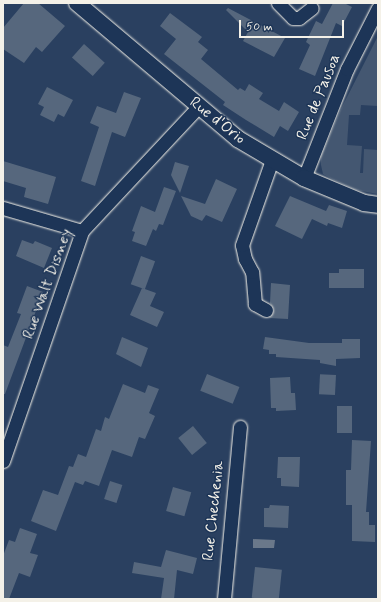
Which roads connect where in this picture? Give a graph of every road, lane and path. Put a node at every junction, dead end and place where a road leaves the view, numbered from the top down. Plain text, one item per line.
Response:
1 (77, 3) edge
2 (278, 3) edge
3 (312, 8) dead end
4 (378, 8) edge
5 (198, 107) junction
6 (272, 160) junction
7 (304, 178) junction
8 (378, 205) edge
9 (3, 208) edge
10 (82, 231) junction
11 (266, 310) dead end
12 (240, 427) dead end
13 (8, 428) edge
14 (3, 461) edge
15 (224, 599) edge

1 - 5 street, Rue d'Orio
2 - 3 street
4 - 7 street, Rue de Pausoa
5 - 6 street, Rue d'Orio
5 - 10 street, Rue Walt Disney
6 - 7 street, Rue d'Orio
6 - 11 street
7 - 8 street, Rue d'Orio
9 - 10 street
10 - 13 street, Rue Walt Disney
12 - 15 street, Rue Chechenia
13 - 14 street, Rue Walt Disney

